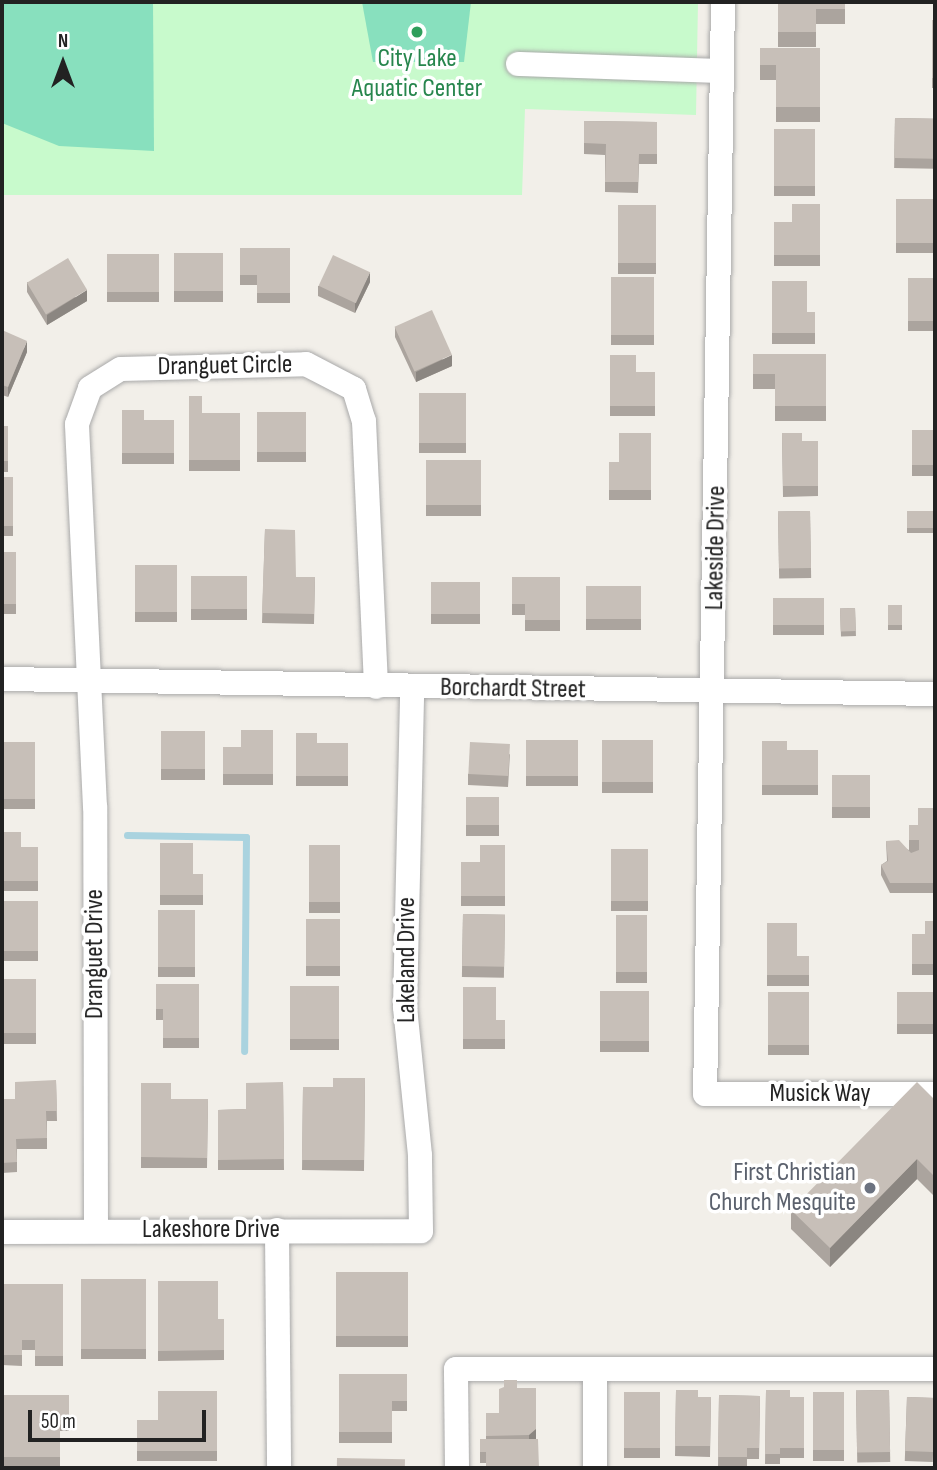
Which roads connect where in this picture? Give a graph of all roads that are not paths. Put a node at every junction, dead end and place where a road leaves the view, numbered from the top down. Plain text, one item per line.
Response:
1 (723, 2) edge
2 (518, 64) dead end
3 (722, 71) junction
4 (2, 679) edge
5 (90, 679) junction
6 (376, 687) junction
7 (412, 688) junction
8 (714, 692) junction
9 (935, 694) edge
10 (705, 1094) joint
11 (935, 1094) edge
12 (96, 1230) junction
13 (278, 1230) junction
14 (421, 1231) joint
15 (2, 1232) edge
16 (595, 1369) junction
17 (935, 1369) edge
18 (279, 1468) edge
19 (457, 1468) edge
20 (595, 1468) edge

1 - 3 street, Lakeside Drive
2 - 3 street
3 - 8 street, Lakeside Drive
4 - 5 street, Borchardt Street
5 - 6 street, Borchardt Street
5 - 6 street, Dranguet Circle
5 - 12 street, Dranguet Drive
6 - 7 street, Borchardt Street
7 - 8 street, Borchardt Street
7 - 14 street, Lakeland Drive
8 - 9 street, Borchardt Street
8 - 10 street, Lakeside Drive
10 - 11 street, Musick Way
12 - 13 street, Lakeshore Drive
12 - 15 street, Lakeshore Drive
13 - 14 street, Lakeshore Drive
13 - 18 street
16 - 17 street
16 - 19 street
16 - 20 street

